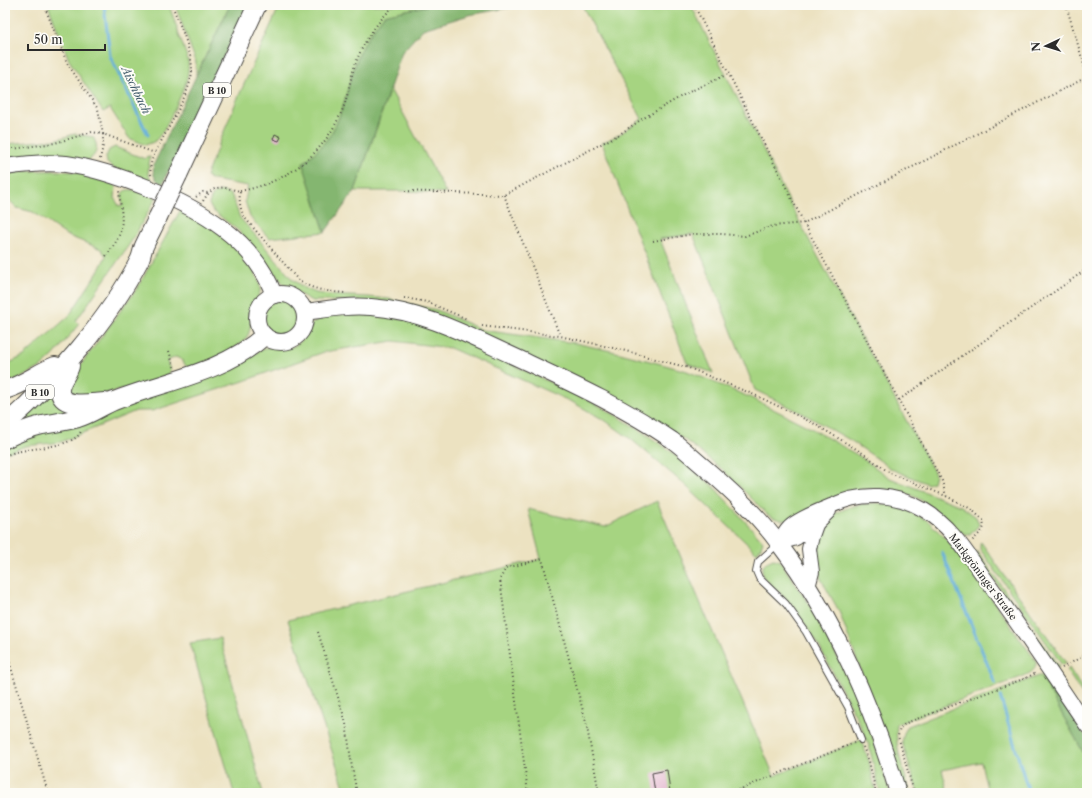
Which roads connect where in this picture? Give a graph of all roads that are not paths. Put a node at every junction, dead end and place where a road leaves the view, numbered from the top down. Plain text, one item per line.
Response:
1 (257, 5) edge
2 (5, 168) edge
3 (144, 245) junction
4 (274, 295) junction
5 (305, 312) junction
6 (264, 336) junction
7 (72, 357) junction
8 (55, 366) junction
9 (5, 390) edge
10 (113, 401) junction
11 (5, 416) edge
12 (5, 426) edge
13 (5, 439) edge
14 (836, 503) junction
15 (818, 522) junction
16 (779, 543) junction
17 (808, 587) junction
18 (1087, 726) edge
19 (861, 740) road end
20 (898, 793) edge

1 - 3 main road, B 10, bridge
2 - 4 main road
3 - 7 main road, B 10
3 - 8 main road, B 10
4 - 5 main road
4 - 6 main road
5 - 6 main road
5 - 16 main road
6 - 10 main road
7 - 10 main road
7 - 12 main road, B 10
8 - 9 main road
8 - 11 main road, B 10
10 - 13 main road
14 - 15 street
14 - 16 street, Markgröninger Straße
14 - 18 street, Markgröninger Straße
15 - 16 street
15 - 17 street
16 - 17 main road
16 - 19 lane
17 - 20 main road

